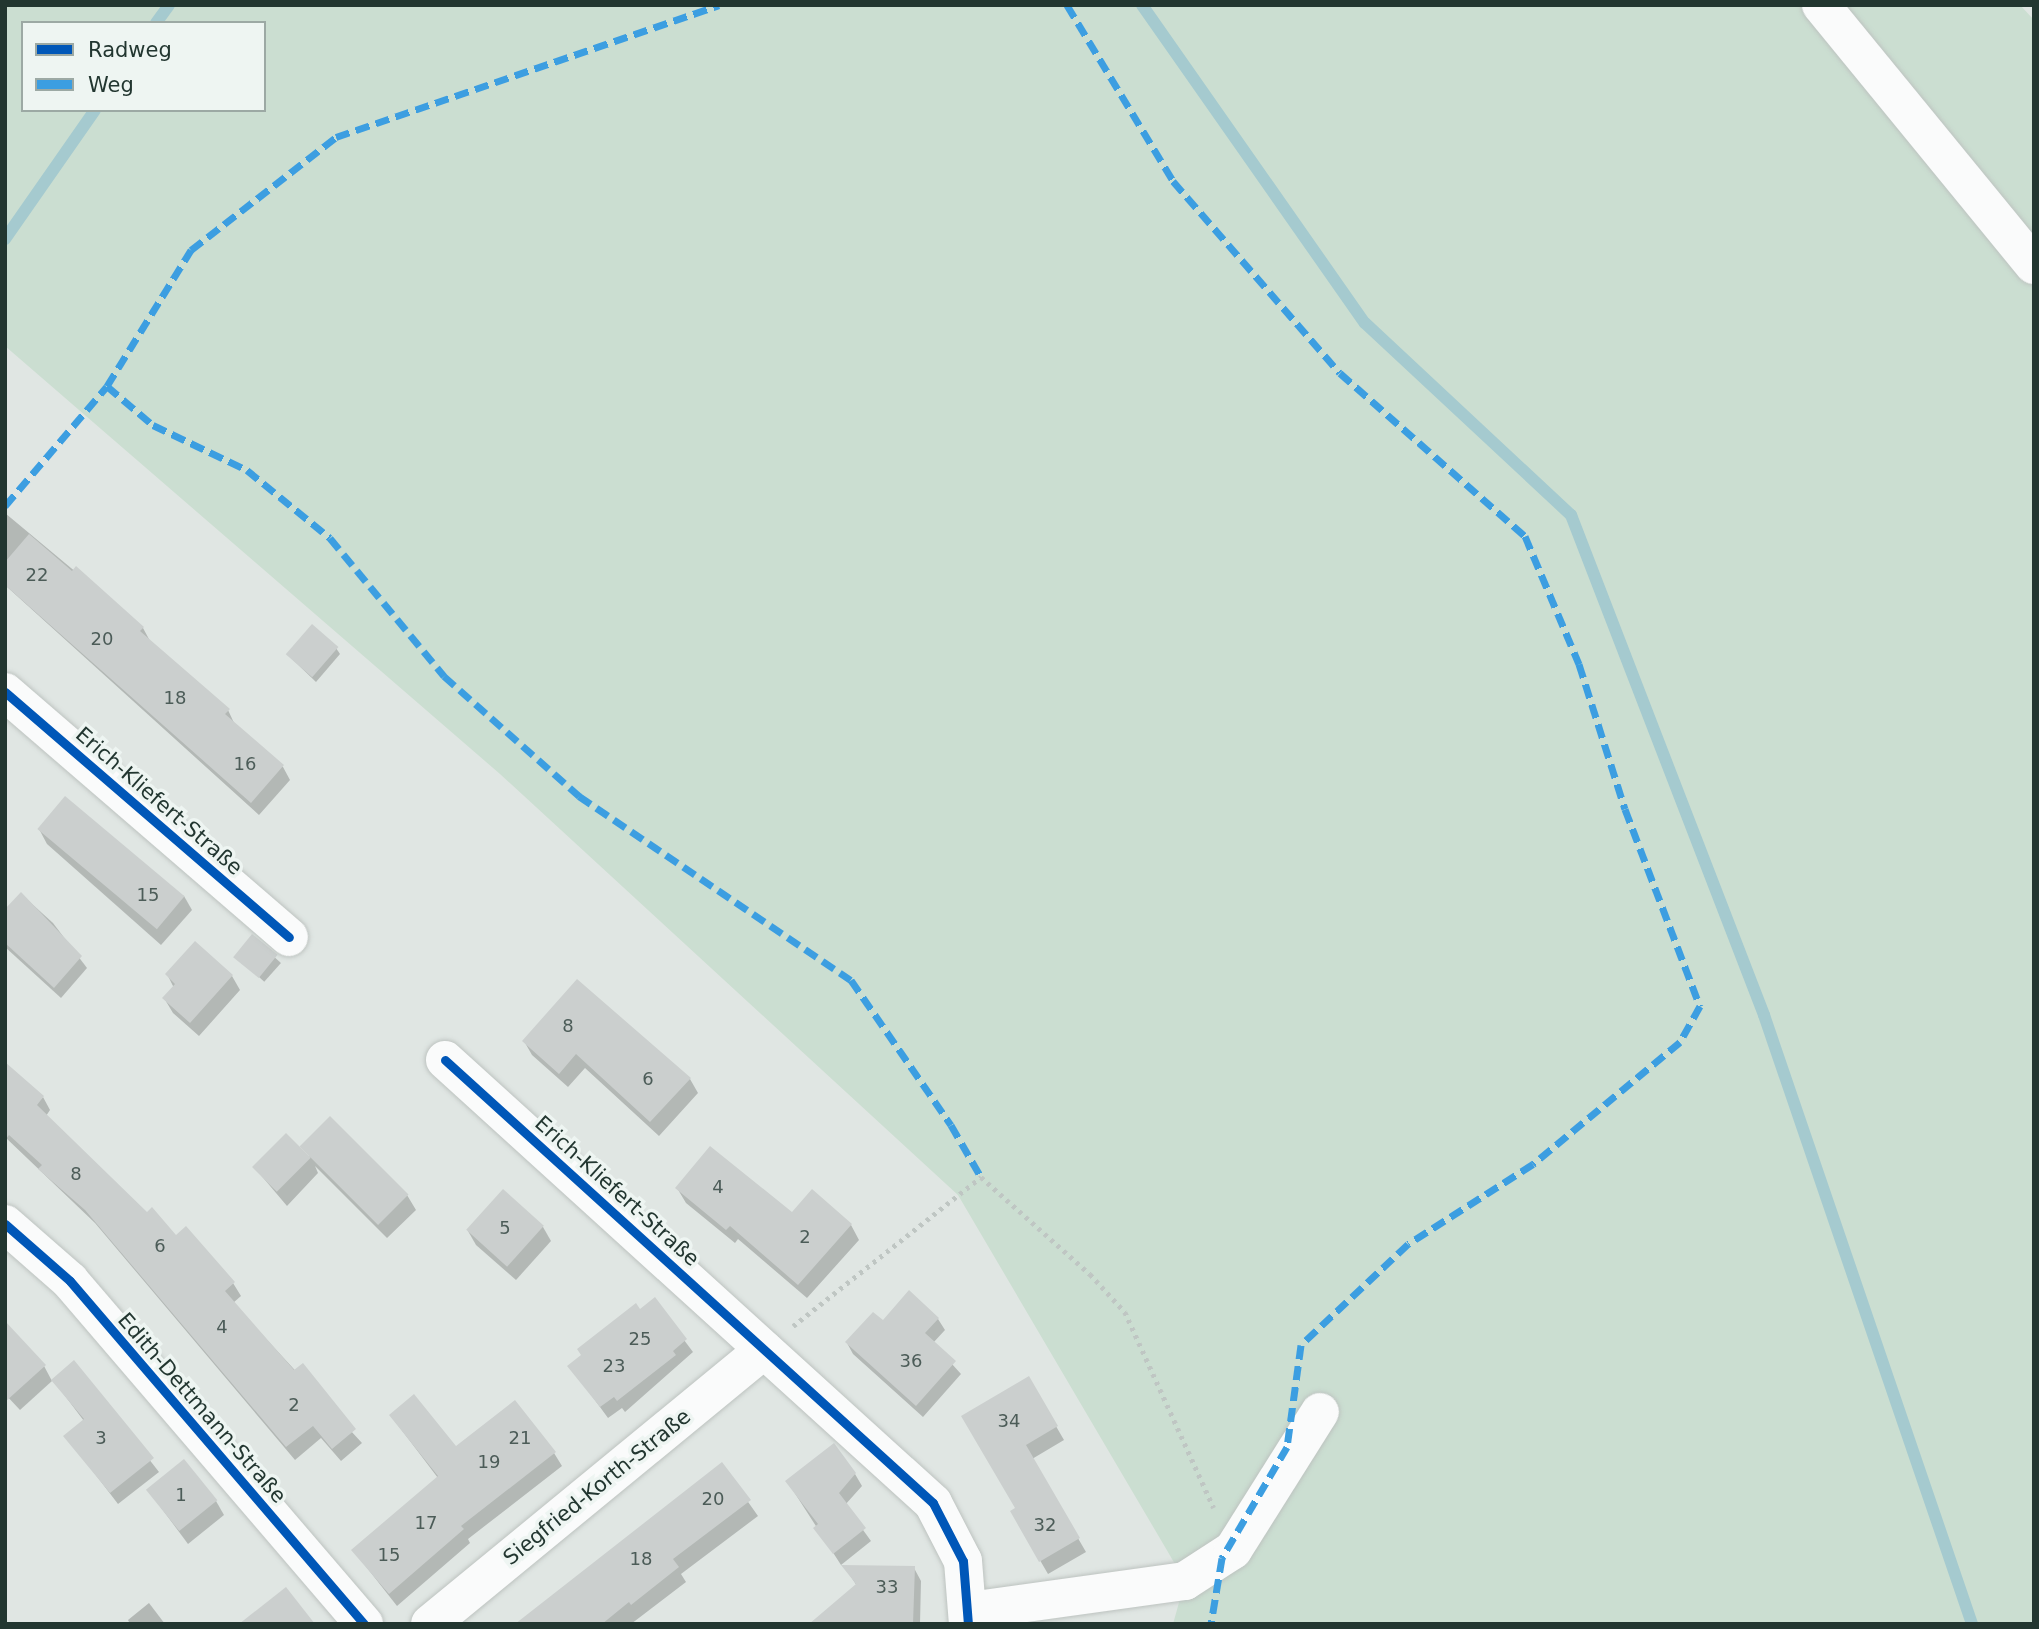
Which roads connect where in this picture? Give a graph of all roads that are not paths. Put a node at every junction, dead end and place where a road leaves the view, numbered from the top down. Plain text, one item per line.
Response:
1 (1821, 5) edge
2 (2034, 265) edge
3 (5, 692) edge
4 (289, 937) dead end
5 (445, 1060) dead end
6 (5, 1224) edge
7 (764, 1350) junction
8 (1320, 1412) dead end
9 (969, 1617) edge
10 (364, 1624) edge
11 (430, 1624) edge

1 - 2 street
3 - 4 street, Erich-Kliefert-Straße
5 - 7 street, Erich-Kliefert-Straße
6 - 10 street, Edith-Dettmann-Straße
7 - 9 street, Erich-Kliefert-Straße
7 - 11 street, Siegfried-Korth-Straße
8 - 9 street

